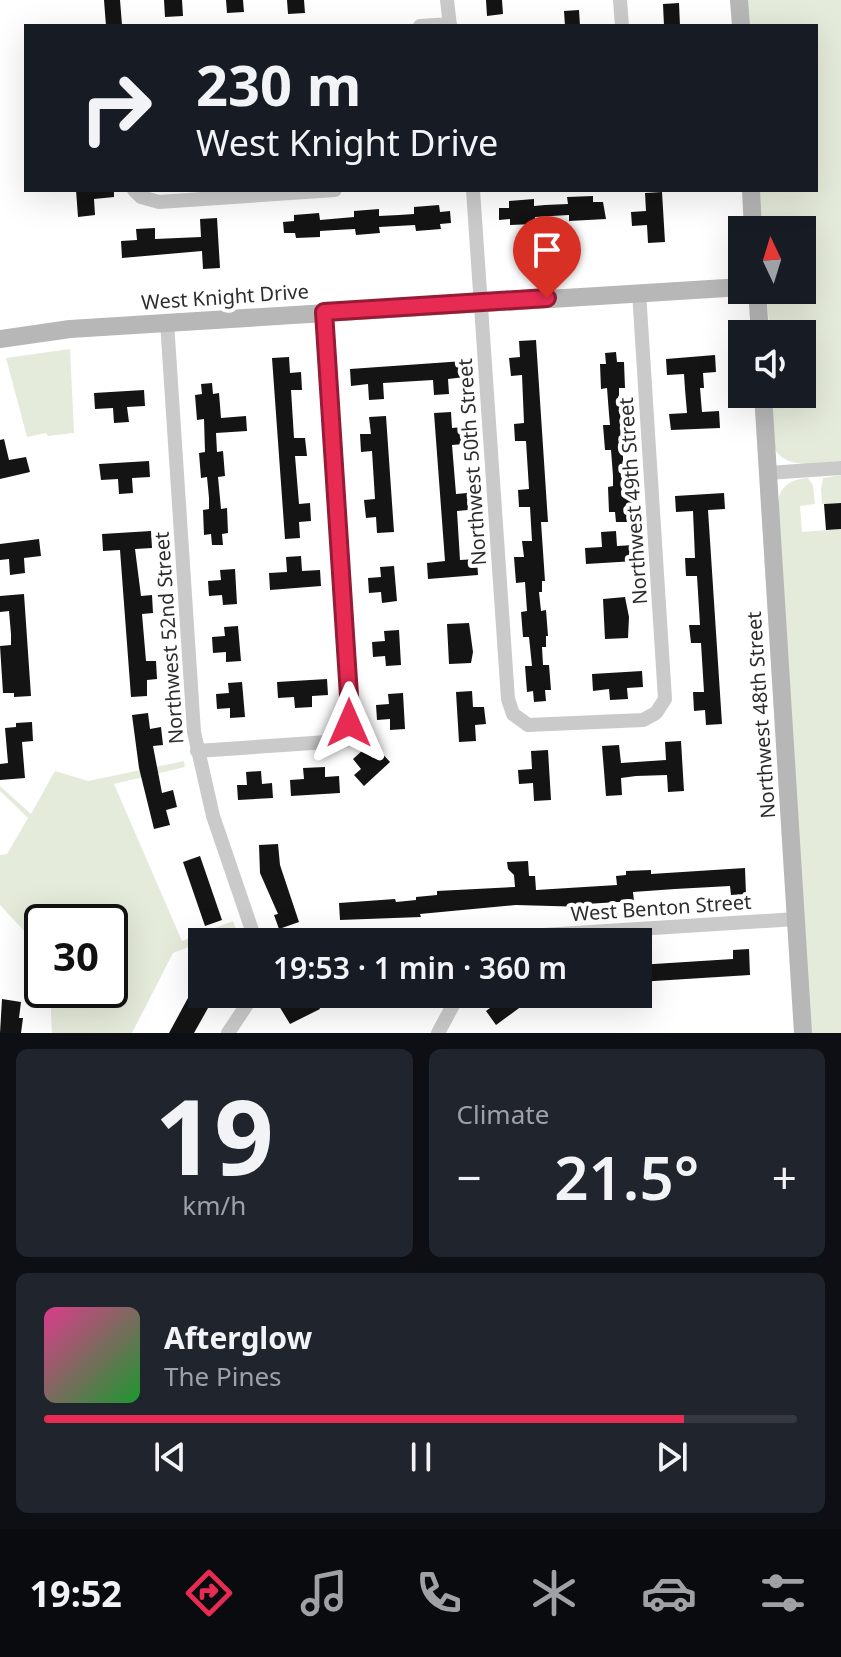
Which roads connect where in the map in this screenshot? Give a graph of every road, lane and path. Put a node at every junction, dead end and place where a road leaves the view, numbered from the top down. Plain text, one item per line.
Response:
1 (447, 0) edge
2 (620, 0) edge
3 (739, 0) edge
4 (450, 24) edge
5 (622, 24) edge
6 (741, 24) edge
7 (136, 192) edge
8 (306, 192) edge
9 (473, 192) edge
10 (751, 192) edge
11 (752, 216) edge
12 (728, 288) edge
13 (639, 292) junction
14 (482, 302) junction
15 (324, 312) junction
16 (167, 322) junction
17 (0, 339) edge
18 (764, 408) edge
19 (841, 468) edge
20 (768, 473) junction
21 (526, 725) joint
22 (197, 751) junction
23 (796, 919) junction
24 (251, 928) edge
25 (652, 929) edge
26 (245, 1008) edge
27 (451, 1008) edge
28 (228, 1033) edge
29 (438, 1033) edge
30 (803, 1033) edge

1 - 4 street
2 - 5 street
3 - 6 main road
7 - 8 street
9 - 14 street, Northwest 50th Street
10 - 11 main road
12 - 13 main road, West Knight Drive
13 - 14 main road, West Knight Drive
13 - 21 street, Northwest 49th Street
14 - 15 main road, West Knight Drive
14 - 21 street, Northwest 50th Street
15 - 16 main road, West Knight Drive
15 - 22 street
16 - 17 main road, West Knight Drive
16 - 22 street, Northwest 52nd Street
18 - 20 main road, Northwest 48th Street
19 - 20 street
20 - 23 main road, Northwest 48th Street
22 - 24 street, Northwest 52nd Street
23 - 25 street, West Benton Street
23 - 30 main road, Northwest 48th Street
26 - 28 street
27 - 29 street

